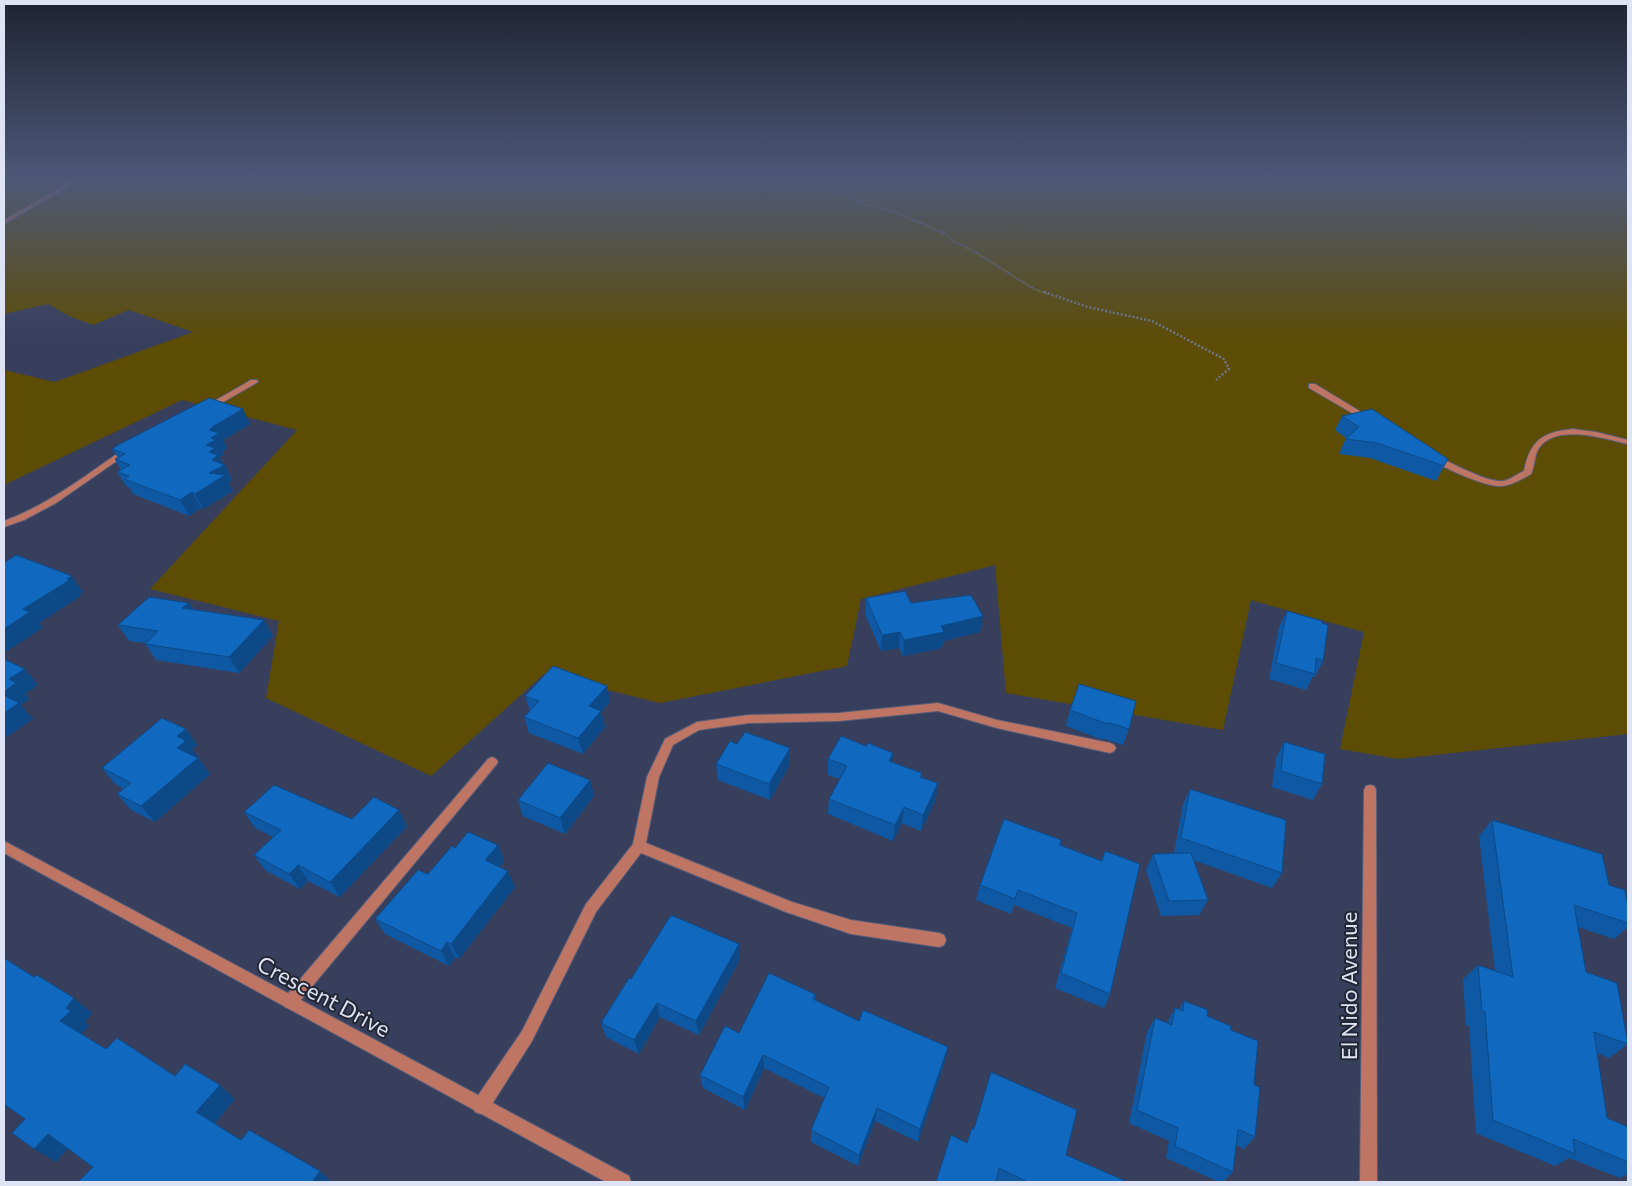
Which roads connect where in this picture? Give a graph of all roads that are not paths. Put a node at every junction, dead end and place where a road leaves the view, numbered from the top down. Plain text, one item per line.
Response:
1 (254, 382) dead end
2 (1312, 386) dead end
3 (203, 410) edge
4 (1378, 425) edge
5 (1628, 442) edge
6 (135, 447) edge
7 (1427, 454) edge
8 (4, 524) edge
9 (1110, 748) dead end
10 (492, 762) dead end
11 (1370, 790) dead end
12 (638, 846) junction
13 (4, 847) edge
14 (939, 940) dead end
15 (290, 1002) junction
16 (482, 1106) junction
17 (623, 1182) edge
18 (1368, 1182) edge

1 - 3 street
2 - 4 street
5 - 7 street
6 - 8 street
9 - 12 street
10 - 15 street
11 - 18 street, El Nido Avenue
12 - 14 street
12 - 16 street
13 - 15 street, Crescent Drive
15 - 16 street, Crescent Drive
16 - 17 street, Crescent Drive

